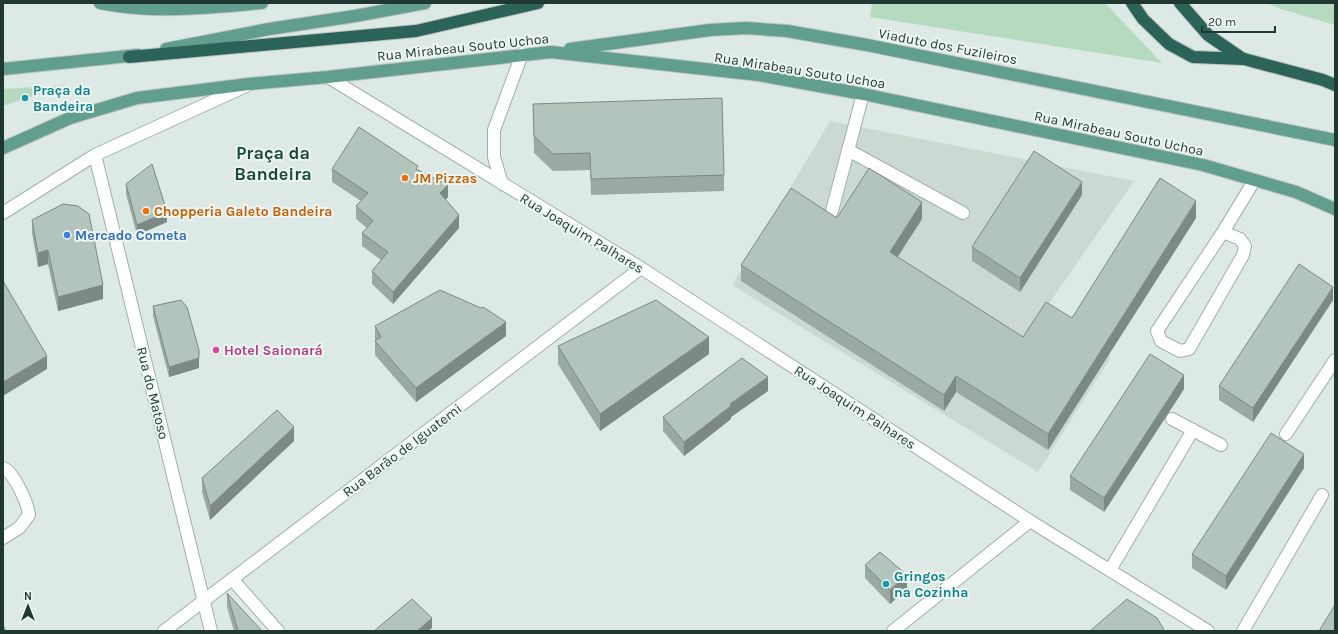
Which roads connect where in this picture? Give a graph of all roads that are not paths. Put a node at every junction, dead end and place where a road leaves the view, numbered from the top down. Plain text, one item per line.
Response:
1 (100, 3) edge
2 (262, 3) edge
3 (425, 3) edge
4 (538, 3) edge
5 (1132, 3) edge
6 (1180, 3) edge
7 (551, 52) junction
8 (522, 54) junction
9 (130, 56) junction
10 (1244, 59) junction
11 (3, 69) edge
12 (328, 78) junction
13 (250, 84) junction
14 (1335, 85) edge
15 (863, 94) junction
16 (1335, 140) edge
17 (3, 148) edge
18 (848, 150) junction
19 (95, 155) junction
20 (1254, 181) junction
21 (502, 184) junction
22 (1335, 209) edge
23 (832, 211) dead end
24 (3, 213) edge
25 (963, 214) dead end
26 (1223, 232) junction
27 (641, 268) junction
28 (1335, 360) edge
29 (1172, 419) dead end
30 (1193, 430) junction
31 (1286, 434) dead end
32 (1221, 445) dead end
33 (3, 468) edge
34 (1322, 495) dead end
35 (1030, 521) junction
36 (3, 538) edge
37 (1110, 570) junction
38 (232, 580) junction
39 (203, 601) junction
40 (1197, 628) edge
41 (164, 631) edge
42 (210, 631) edge
43 (278, 631) edge
44 (893, 631) edge
45 (1208, 631) edge
46 (1243, 631) edge

1 - 2 main road
3 - 9 main road
4 - 9 highway
5 - 10 highway
6 - 10 highway
7 - 8 main road, Rua Mirabeau Souto Uchoa
7 - 15 main road, Rua Mirabeau Souto Uchoa
7 - 16 main road, Viaduto dos Fuzileiros
8 - 12 main road, Rua Mirabeau Souto Uchoa
8 - 21 street
9 - 11 main road
10 - 14 highway
12 - 13 main road, Rua Mirabeau Souto Uchoa
12 - 21 street, Rua Joaquim Palhares
13 - 17 main road
13 - 19 street
15 - 18 street
15 - 20 main road, Rua Mirabeau Souto Uchoa
18 - 23 street
18 - 25 street
19 - 24 street
19 - 39 street, Rua do Matoso
20 - 22 main road, Rua Mirabeau Souto Uchoa
20 - 26 street
21 - 27 street, Rua Joaquim Palhares
26 - 26 street
27 - 35 street, Rua Joaquim Palhares
27 - 38 street, Rua Barão de Iguatemi
28 - 31 street
29 - 30 street
30 - 32 street
30 - 37 street
33 - 36 street
34 - 46 street
35 - 37 street, Rua Joaquim Palhares
35 - 44 street
37 - 40 street, Rua Joaquim Palhares
38 - 39 street, Rua Barão de Iguatemi
38 - 43 street
39 - 41 street, Rua Barão de Iguatemi
39 - 42 street, Rua do Matoso
40 - 45 street, Rua Joaquim Palhares

